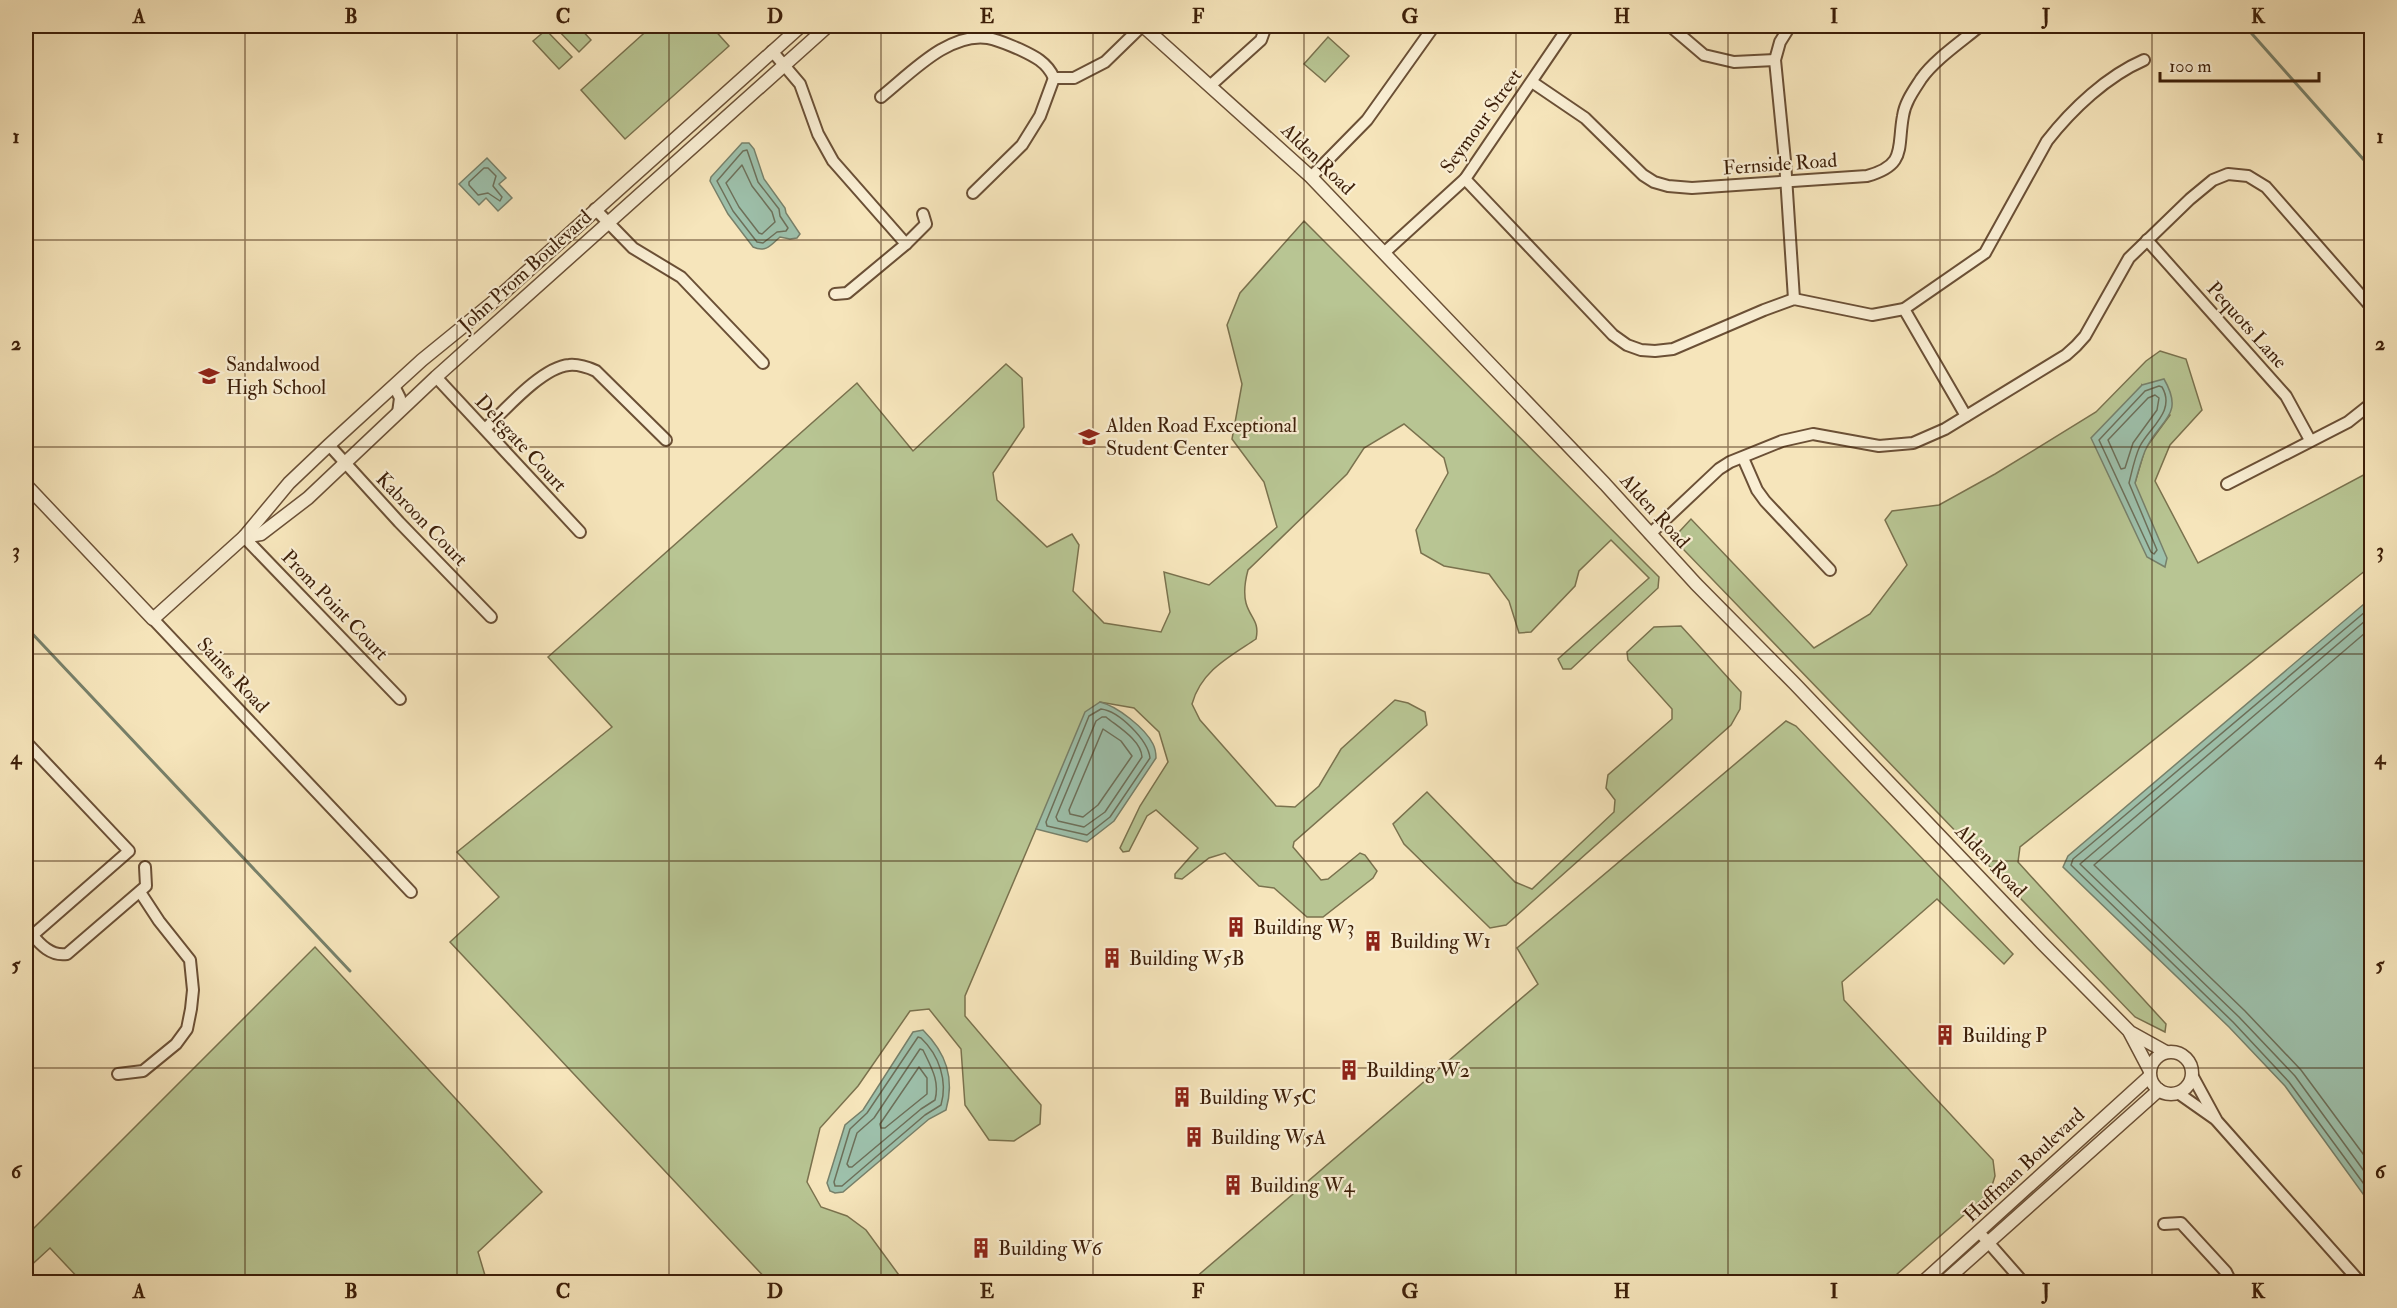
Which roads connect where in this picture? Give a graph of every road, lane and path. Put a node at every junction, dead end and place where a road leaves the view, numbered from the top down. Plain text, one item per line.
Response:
1 (801, 26) edge
2 (828, 26) edge
3 (1143, 26) edge
4 (1266, 26) edge
5 (1434, 26) edge
6 (1569, 26) edge
7 (1670, 26) edge
8 (1790, 26) edge
9 (1980, 26) edge
10 (2367, 26) edge
11 (2372, 30) edge
12 (772, 51) junction
13 (1775, 60) junction
14 (2144, 60) dead end
15 (785, 65) junction
16 (1054, 78) junction
17 (1532, 82) junction
18 (1211, 85) junction
19 (881, 97) dead end
20 (1311, 177) junction
21 (1465, 179) junction
22 (1786, 180) junction
23 (973, 193) dead end
24 (596, 209) junction
25 (923, 214) dead end
26 (608, 223) junction
27 (2147, 240) junction
28 (906, 244) junction
29 (1385, 252) junction
30 (835, 294) dead end
31 (1794, 299) junction
32 (2372, 308) edge
33 (1904, 309) junction
34 (763, 363) dead end
35 (436, 377) junction
36 (394, 386) junction
37 (2372, 403) edge
38 (398, 412) junction
39 (1966, 416) junction
40 (485, 429) junction
41 (666, 440) dead end
42 (2310, 440) junction
43 (329, 445) junction
44 (1743, 458) junction
45 (344, 463) junction
46 (26, 484) edge
47 (2226, 484) dead end
48 (580, 532) dead end
49 (1650, 534) junction
50 (244, 537) junction
51 (1830, 570) dead end
52 (492, 617) dead end
53 (153, 619) junction
54 (400, 699) dead end
55 (26, 742) edge
56 (145, 867) dead end
57 (140, 892) junction
58 (411, 892) dead end
59 (28, 935) edge
60 (2130, 1032) junction
61 (2166, 1052) junction
62 (118, 1074) dead end
63 (2150, 1074) junction
64 (2192, 1075) junction
65 (2159, 1090) junction
66 (2178, 1093) junction
67 (2217, 1121) junction
68 (2164, 1224) dead end
69 (1980, 1233) junction
70 (1989, 1243) junction
71 (1923, 1282) edge
72 (1944, 1282) edge
73 (2023, 1282) edge
74 (2231, 1282) edge
75 (2360, 1282) edge

1 - 12 street, John Prom Boulevard
2 - 15 street, John Prom Boulevard
3 - 16 street
3 - 18 street, Alden Road
4 - 18 street
5 - 20 street
6 - 17 street, Seymour Street
7 - 13 street
8 - 13 street
9 - 22 street, Fernside Road
10 - 11 street
12 - 15 street
12 - 24 street, John Prom Boulevard
13 - 22 street
14 - 33 street
15 - 26 street, John Prom Boulevard
15 - 28 street
16 - 19 street
16 - 23 street
17 - 21 street, Seymour Street
17 - 22 street, Fernside Road
18 - 20 street, Alden Road
20 - 29 street, Alden Road
21 - 29 street, Seymour Street
21 - 31 street
22 - 31 street
24 - 26 street
24 - 36 street, John Prom Boulevard
25 - 28 street
26 - 34 street
26 - 35 street, John Prom Boulevard
27 - 32 street
27 - 39 street
27 - 42 street, Pequots Lane
28 - 30 street
29 - 49 street, Alden Road
31 - 33 street
33 - 39 street
35 - 38 street, John Prom Boulevard
35 - 40 street, Delegate Court
36 - 38 street
36 - 43 street, John Prom Boulevard
37 - 42 street
38 - 45 street, John Prom Boulevard
39 - 44 street
40 - 41 street
40 - 48 street, Delegate Court
42 - 47 street
43 - 45 street, Kabroon Court
43 - 50 street, John Prom Boulevard
44 - 49 street
44 - 51 street
45 - 50 street, John Prom Boulevard
45 - 52 street, Kabroon Court
46 - 53 street, Saints Road
49 - 60 street, Alden Road
50 - 53 street, John Prom Boulevard
50 - 54 street, Prom Point Court
53 - 58 street, Saints Road
55 - 59 street
56 - 57 street
57 - 59 street
57 - 62 street
60 - 61 street, Alden Road
60 - 63 street, Alden Road
61 - 63 street
61 - 64 street
63 - 65 street
63 - 69 street, Huffman Boulevard
64 - 66 street
64 - 67 street
65 - 66 street
65 - 70 street, Huffman Boulevard
66 - 67 street
67 - 75 street
68 - 74 street
69 - 70 street
69 - 71 street, Huffman Boulevard
70 - 72 street, Huffman Boulevard
70 - 73 street

